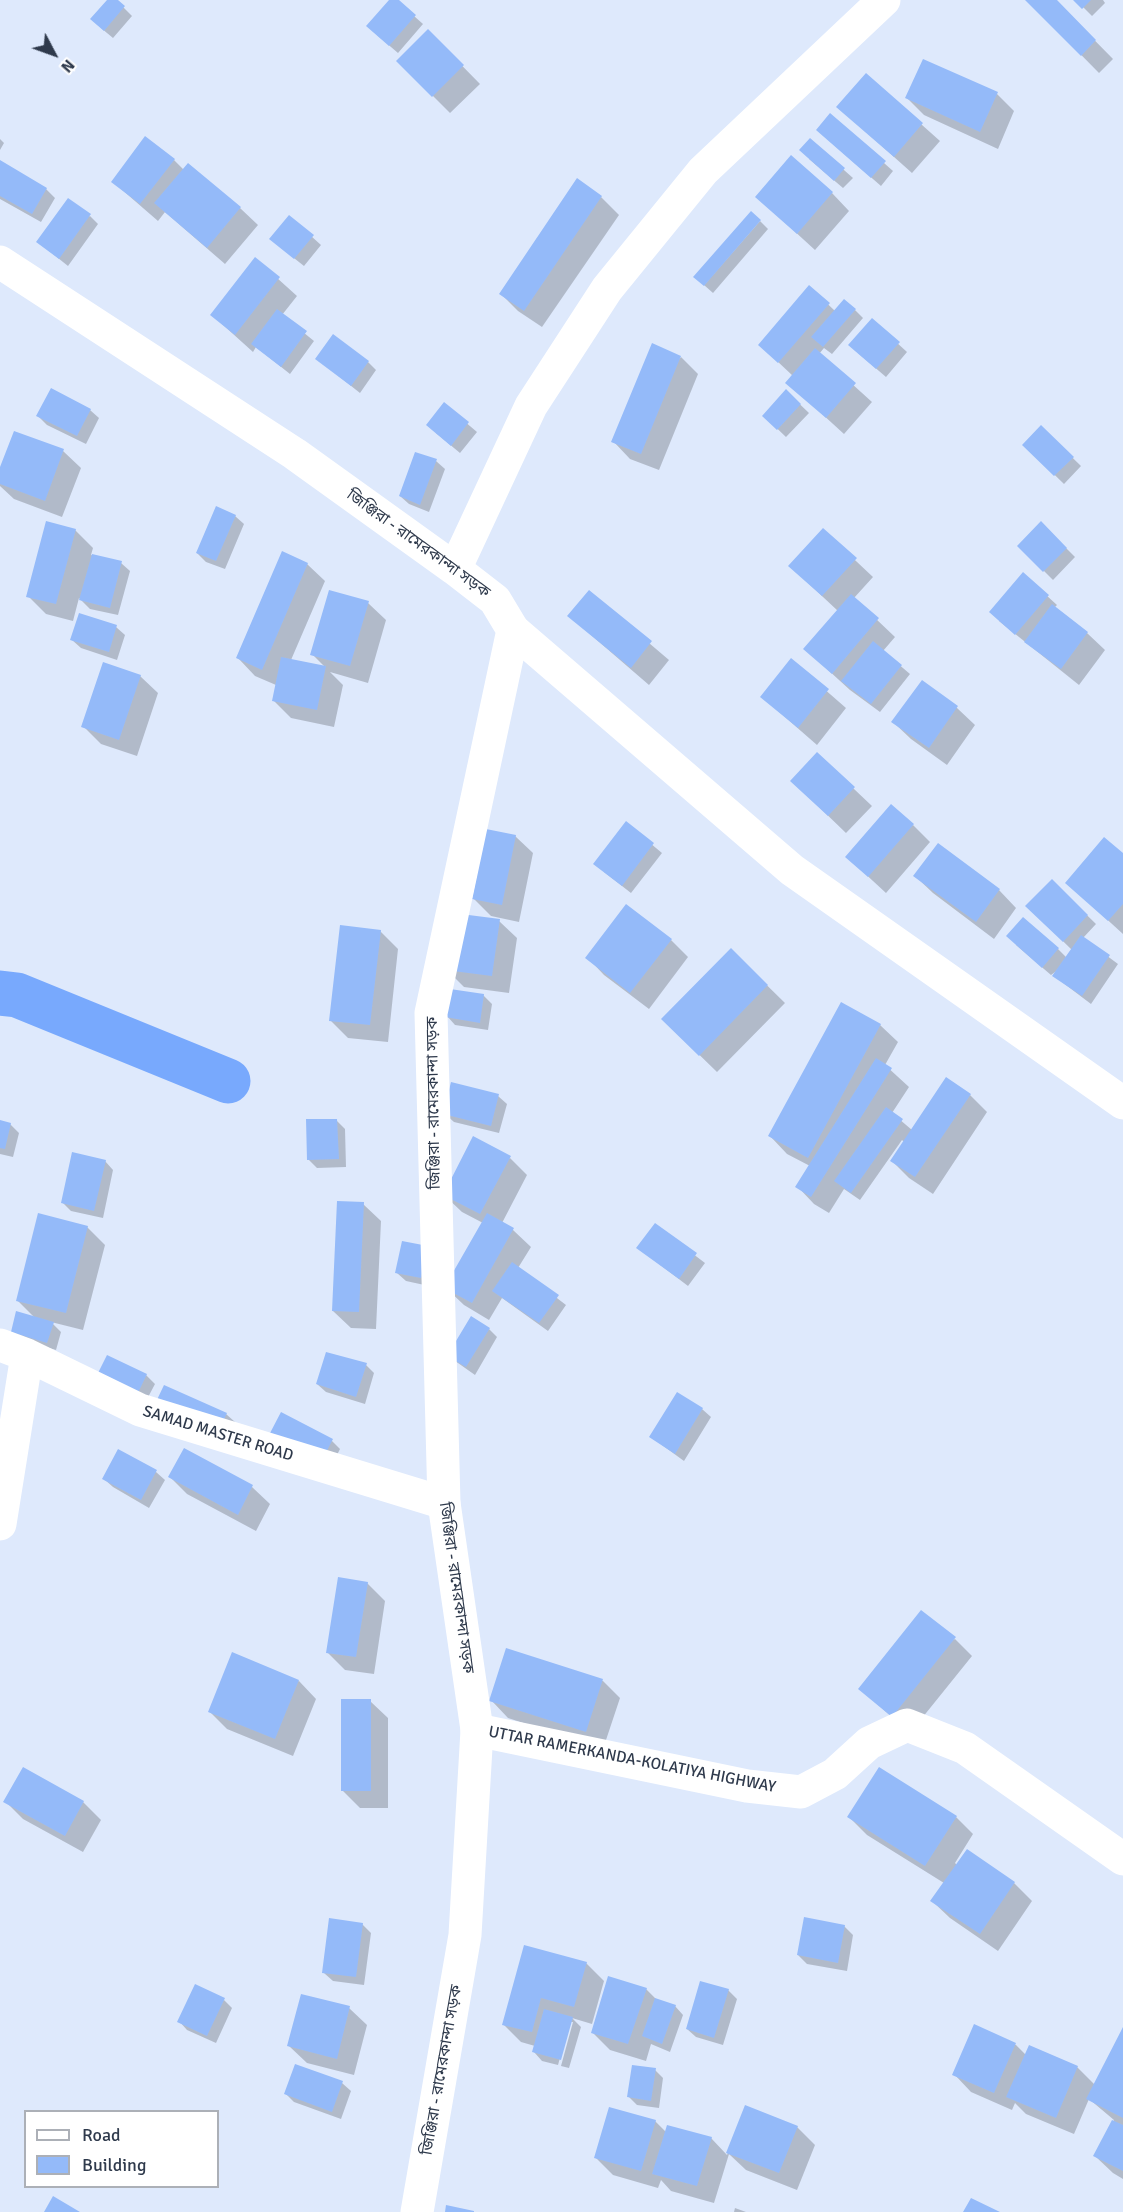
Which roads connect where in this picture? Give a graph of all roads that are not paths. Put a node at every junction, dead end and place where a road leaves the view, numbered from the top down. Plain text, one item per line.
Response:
1 (884, 0) edge
2 (0, 262) edge
3 (455, 569) junction
4 (513, 630) junction
5 (1123, 1103) edge
6 (14, 1350) edge
7 (444, 1503) junction
8 (0, 1524) edge
9 (477, 1730) junction
10 (1123, 1859) edge
11 (417, 2212) edge

1 - 3 main road
2 - 3 main road, জিঞ্জিরা - রামেরকান্দা সড়ক
3 - 4 main road, জিঞ্জিরা - রামেরকান্দা সড়ক
4 - 5 main road
4 - 7 main road, জিঞ্জিরা - রামেরকান্দা সড়ক
6 - 7 main road, SAMAD MASTER ROAD
6 - 8 main road
7 - 9 main road, জিঞ্জিরা - রামেরকান্দা সড়ক
9 - 10 main road, UTTAR RAMERKANDA-KOLATIYA HIGHWAY
9 - 11 main road, জিঞ্জিরা - রামেরকান্দা সড়ক

